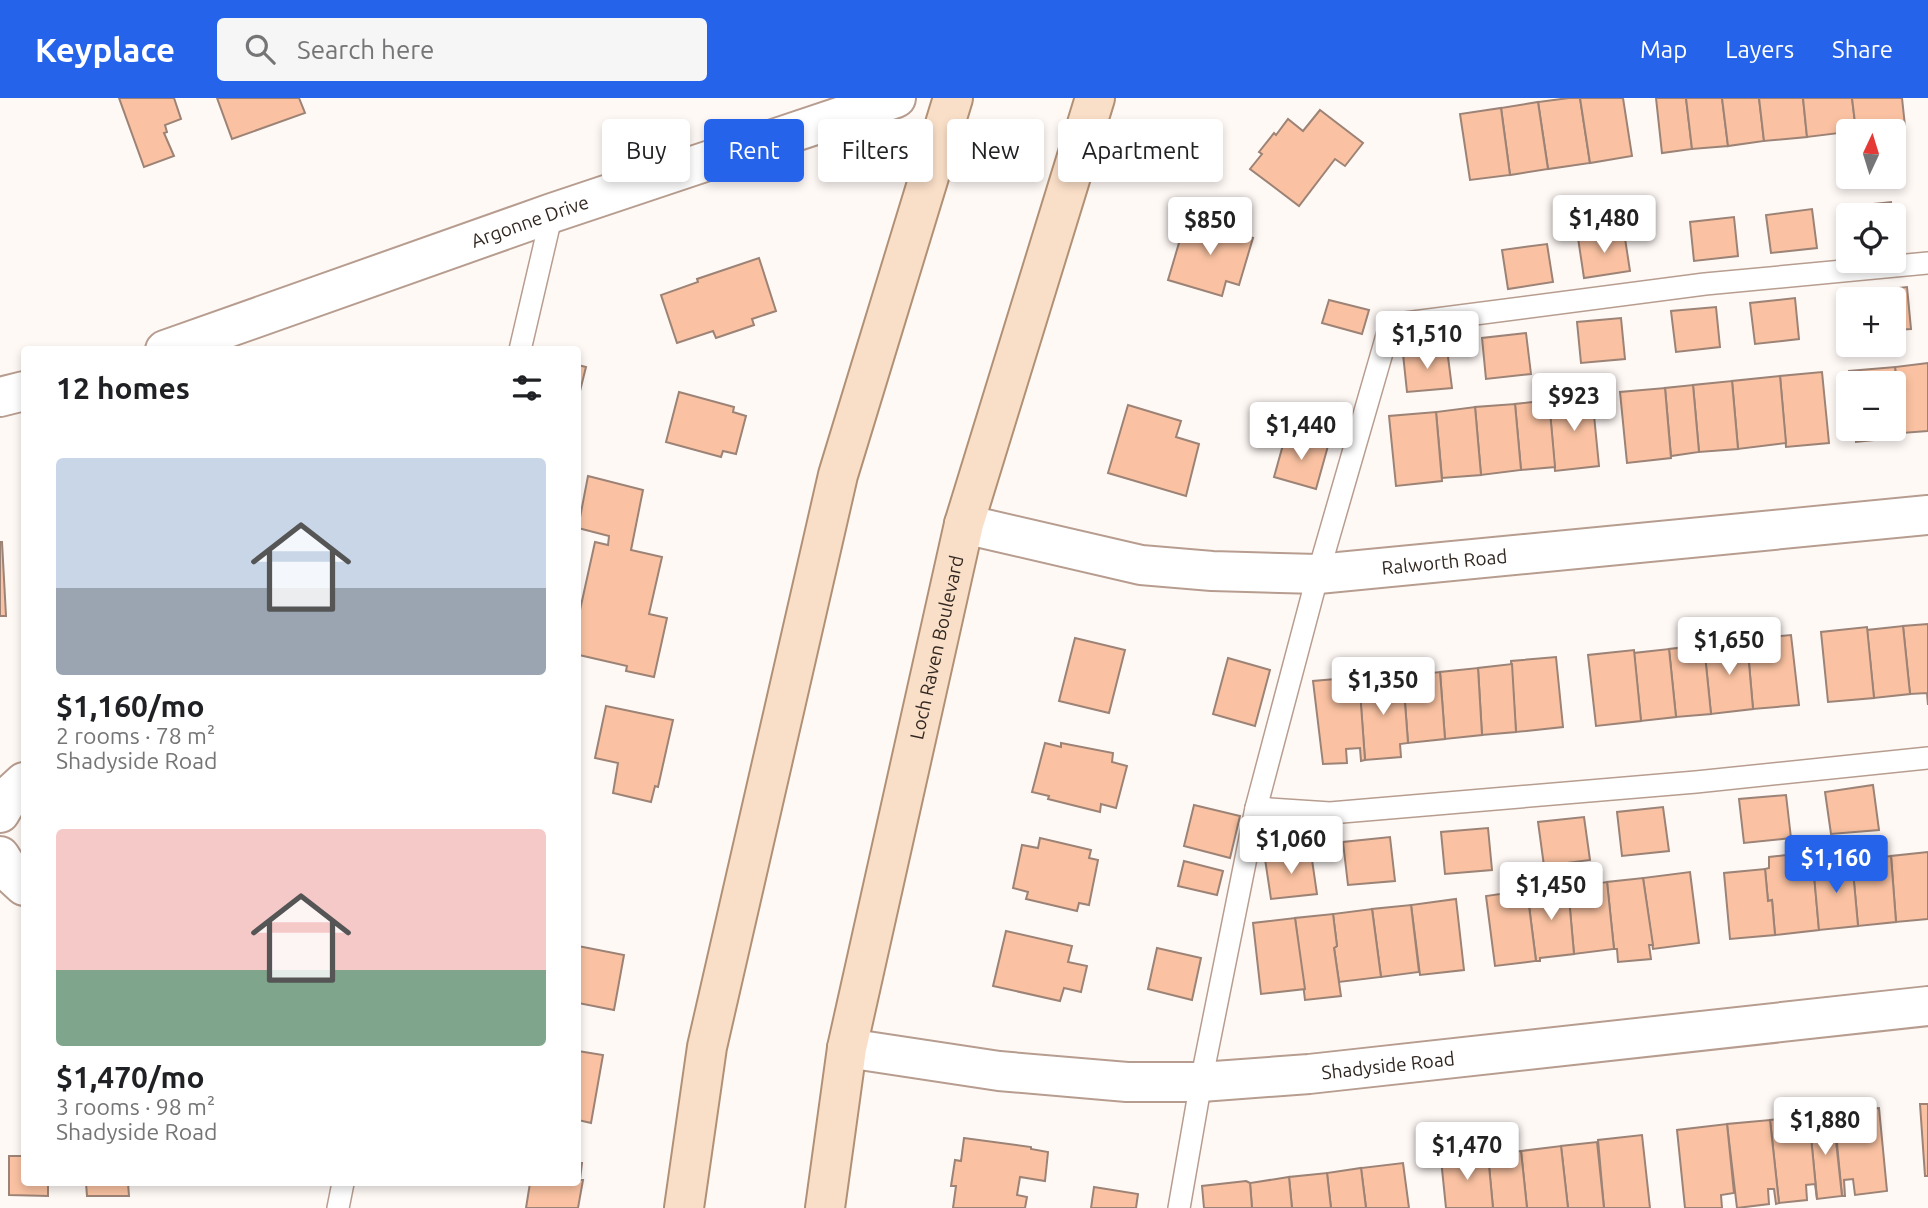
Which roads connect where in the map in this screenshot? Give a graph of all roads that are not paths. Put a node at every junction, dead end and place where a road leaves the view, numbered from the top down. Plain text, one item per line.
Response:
1 (896, 98) edge
2 (953, 98) edge
3 (1095, 98) edge
4 (552, 213) junction
5 (1928, 263) edge
6 (176, 346) edge
7 (521, 346) edge
8 (21, 392) edge
9 (0, 397) edge
10 (1928, 516) edge
11 (964, 524) junction
12 (1318, 574) junction
13 (1928, 758) edge
14 (21, 785) edge
15 (1256, 808) junction
16 (0, 813) edge
17 (0, 856) edge
18 (21, 883) edge
19 (1928, 1006) edge
20 (847, 1048) junction
21 (1201, 1082) junction
22 (342, 1186) edge
23 (338, 1208) edge
24 (684, 1208) edge
25 (824, 1208) edge
26 (1179, 1208) edge

1 - 4 street, Argonne Drive
2 - 24 main road
3 - 11 main road, Loch Raven Boulevard
4 - 6 street, Argonne Drive
4 - 7 lane
5 - 12 lane
8 - 9 street
10 - 12 street, Ralworth Road
11 - 12 street, Ralworth Road
11 - 20 main road, Loch Raven Boulevard
12 - 15 lane
13 - 15 lane
14 - 16 street
15 - 21 lane
17 - 18 street
19 - 21 street, Shadyside Road
20 - 21 street, Shadyside Road
20 - 25 main road, Loch Raven Boulevard
21 - 26 lane
22 - 23 lane

